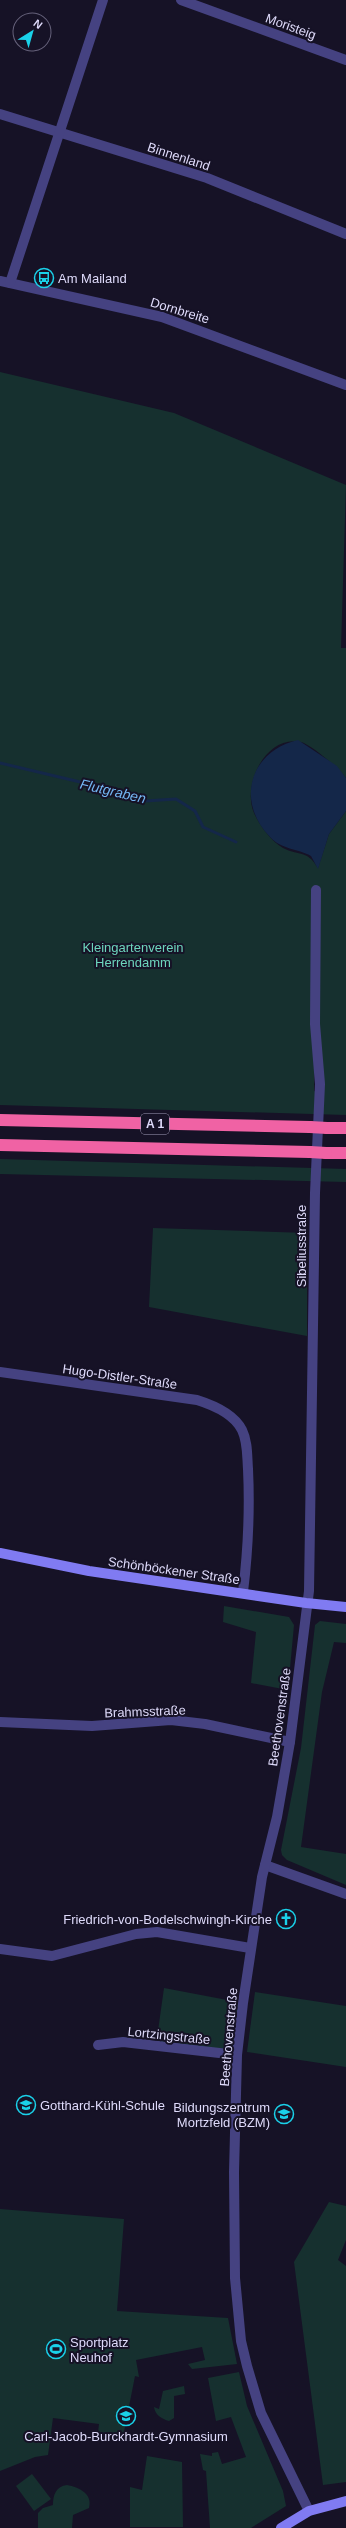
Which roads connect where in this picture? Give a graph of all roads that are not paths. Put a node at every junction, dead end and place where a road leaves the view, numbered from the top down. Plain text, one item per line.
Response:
1 (103, 0) edge
2 (185, 1) edge
3 (346, 60) edge
4 (0, 114) edge
5 (61, 132) junction
6 (346, 234) edge
7 (0, 281) edge
8 (10, 283) junction
9 (346, 385) edge
10 (316, 890) dead end
11 (0, 1120) edge
12 (346, 1128) edge
13 (0, 1145) edge
14 (346, 1153) edge
15 (0, 1372) edge
16 (0, 1553) edge
17 (243, 1592) junction
18 (306, 1603) junction
19 (346, 1607) edge
20 (0, 1722) edge
21 (290, 1742) junction
22 (266, 1865) junction
23 (346, 1894) edge
24 (250, 1948) junction
25 (0, 1949) edge
26 (98, 2045) dead end
27 (237, 2055) junction
28 (346, 2501) edge
29 (309, 2511) junction
30 (281, 2528) edge

1 - 5 street
2 - 3 street, Moristeig
4 - 5 street, Binnenland
5 - 6 street, Binnenland
5 - 8 street
7 - 8 street, Dornbreite
8 - 9 street, Dornbreite
10 - 18 street, Sibeliusstraße
11 - 12 highway, A 1, bridge
13 - 14 highway, A 1, bridge
15 - 17 street, Hugo-Distler-Straße
16 - 17 main road, Schönböckener Straße
17 - 18 main road, Schönböckener Straße
18 - 19 main road, Schönböckener Straße
18 - 21 street, Beethovenstraße
20 - 21 street, Brahmsstraße
21 - 22 street, Beethovenstraße
22 - 23 street
22 - 24 street, Beethovenstraße
24 - 25 street
24 - 27 street, Beethovenstraße
26 - 27 street, Lortzingstraße
27 - 29 street, Beethovenstraße
28 - 29 main road
29 - 30 main road

